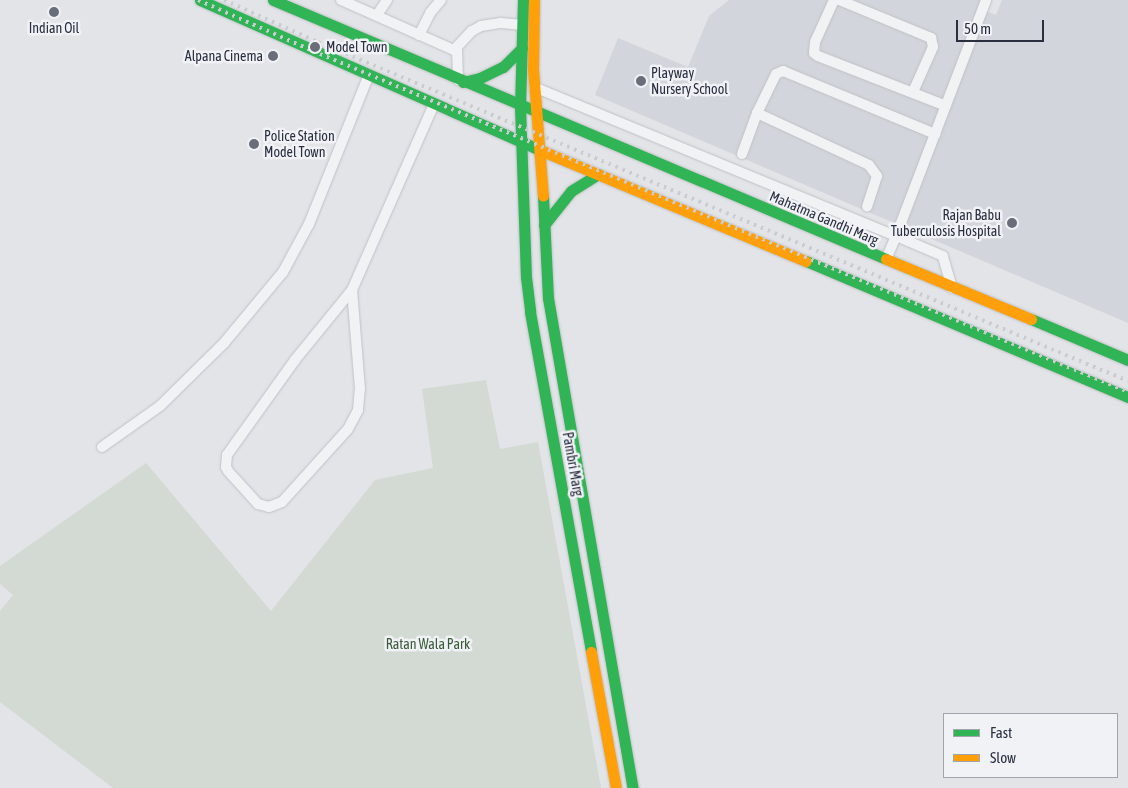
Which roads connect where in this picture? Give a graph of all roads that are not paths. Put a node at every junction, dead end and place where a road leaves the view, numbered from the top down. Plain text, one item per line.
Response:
1 (200, 0) edge
2 (273, 0) edge
3 (341, 0) edge
4 (387, 0) edge
5 (441, 0) edge
6 (523, 0) edge
7 (534, 0) edge
8 (834, 0) edge
9 (839, 0) edge
10 (986, 0) edge
11 (377, 15) junction
12 (522, 25) junction
13 (419, 35) junction
14 (522, 48) junction
15 (457, 49) junction
16 (369, 75) junction
17 (460, 81) junction
18 (534, 87) junction
19 (913, 92) junction
20 (434, 104) junction
21 (520, 106) junction
22 (946, 106) junction
23 (757, 112) junction
24 (537, 113) junction
25 (935, 134) junction
26 (522, 143) junction
27 (541, 150) junction
28 (742, 154) dead end
29 (598, 174) junction
30 (868, 206) dead end
31 (544, 225) junction
32 (896, 236) junction
33 (886, 260) junction
34 (952, 288) junction
35 (352, 290) junction
36 (1128, 360) edge
37 (1128, 397) edge
38 (102, 447) dead end
39 (599, 595) junction
40 (582, 598) junction
41 (616, 788) edge
42 (633, 788) edge

1 - 16 main road
2 - 17 main road
3 - 11 street
4 - 11 street
5 - 13 street
6 - 12 main road, Pambri Marg
7 - 18 main road, Pambri Marg
8 - 19 street
9 - 19 street
10 - 22 street
11 - 13 street
12 - 14 main road, Pambri Marg
12 - 15 street
13 - 15 street
14 - 17 main road
14 - 21 main road, Pambri Marg
15 - 17 street
16 - 20 main road
16 - 38 street
17 - 21 main road
18 - 24 main road, Pambri Marg
18 - 32 street
19 - 22 street
20 - 26 main road
20 - 35 street
21 - 24 main road, Mahatma Gandhi Marg
21 - 26 main road, Pambri Marg
22 - 25 street
23 - 25 street
23 - 28 street
23 - 30 street
24 - 27 main road, Pambri Marg
24 - 33 main road, Mahatma Gandhi Marg
25 - 32 street
26 - 27 main road
26 - 40 main road, Pambri Marg
27 - 29 main road
27 - 31 main road, Pambri Marg
29 - 31 main road
29 - 37 main road
31 - 39 main road, Pambri Marg
32 - 33 street
32 - 34 street
33 - 34 main road, Mahatma Gandhi Marg
34 - 36 main road, Mahatma Gandhi Marg
35 - 35 street
39 - 40 main road
39 - 42 main road, Pambri Marg
40 - 41 main road, Pambri Marg

